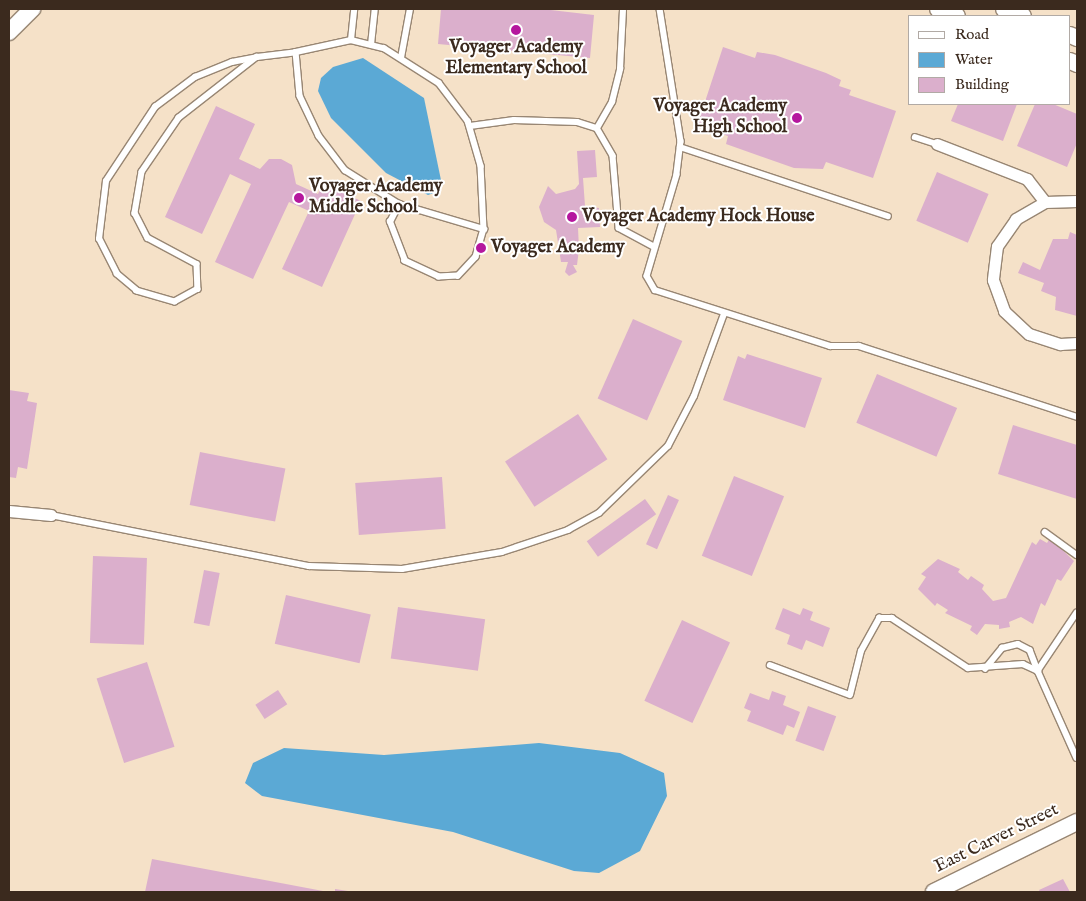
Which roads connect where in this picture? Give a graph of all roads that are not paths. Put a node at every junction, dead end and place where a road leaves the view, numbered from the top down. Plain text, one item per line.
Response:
1 (32, 9) edge
2 (354, 9) edge
3 (375, 9) edge
4 (410, 9) edge
5 (624, 9) edge
6 (660, 9) edge
7 (938, 9) edge
8 (1004, 9) edge
9 (954, 15) edge
10 (1020, 15) edge
11 (9, 32) edge
12 (351, 40) junction
13 (371, 45) junction
14 (296, 52) junction
15 (257, 57) junction
16 (401, 58) junction
17 (470, 126) junction
18 (597, 128) junction
19 (915, 137) dead end
20 (937, 144) joint
21 (680, 147) junction
22 (1077, 200) edge
23 (1045, 202) junction
24 (399, 204) junction
25 (888, 216) dead end
26 (484, 229) junction
27 (654, 247) junction
28 (724, 314) junction
29 (1077, 343) edge
30 (1077, 418) edge
31 (9, 511) edge
32 (52, 515) joint
33 (1044, 532) dead end
34 (1077, 555) edge
35 (1077, 613) edge
36 (770, 665) dead end
37 (985, 669) junction
38 (1038, 670) junction
39 (1077, 758) edge
40 (1077, 822) edge
41 (934, 892) edge

1 - 11 street
2 - 12 lane
3 - 13 lane
4 - 16 lane
5 - 18 lane
6 - 21 lane
7 - 9 street
8 - 10 street
12 - 13 lane
12 - 14 lane
13 - 16 lane
14 - 15 lane
14 - 24 lane
15 - 15 lane
16 - 17 lane
17 - 18 lane
17 - 26 lane
18 - 27 lane
19 - 20 lane
20 - 23 street
21 - 25 lane
21 - 27 lane
22 - 23 street
23 - 29 street
24 - 26 lane
24 - 26 lane
27 - 28 lane
28 - 30 lane
28 - 32 lane
31 - 32 street
33 - 34 lane
35 - 38 lane
36 - 37 lane
37 - 38 lane
37 - 38 lane
38 - 39 lane
40 - 41 street, East Carver Street

